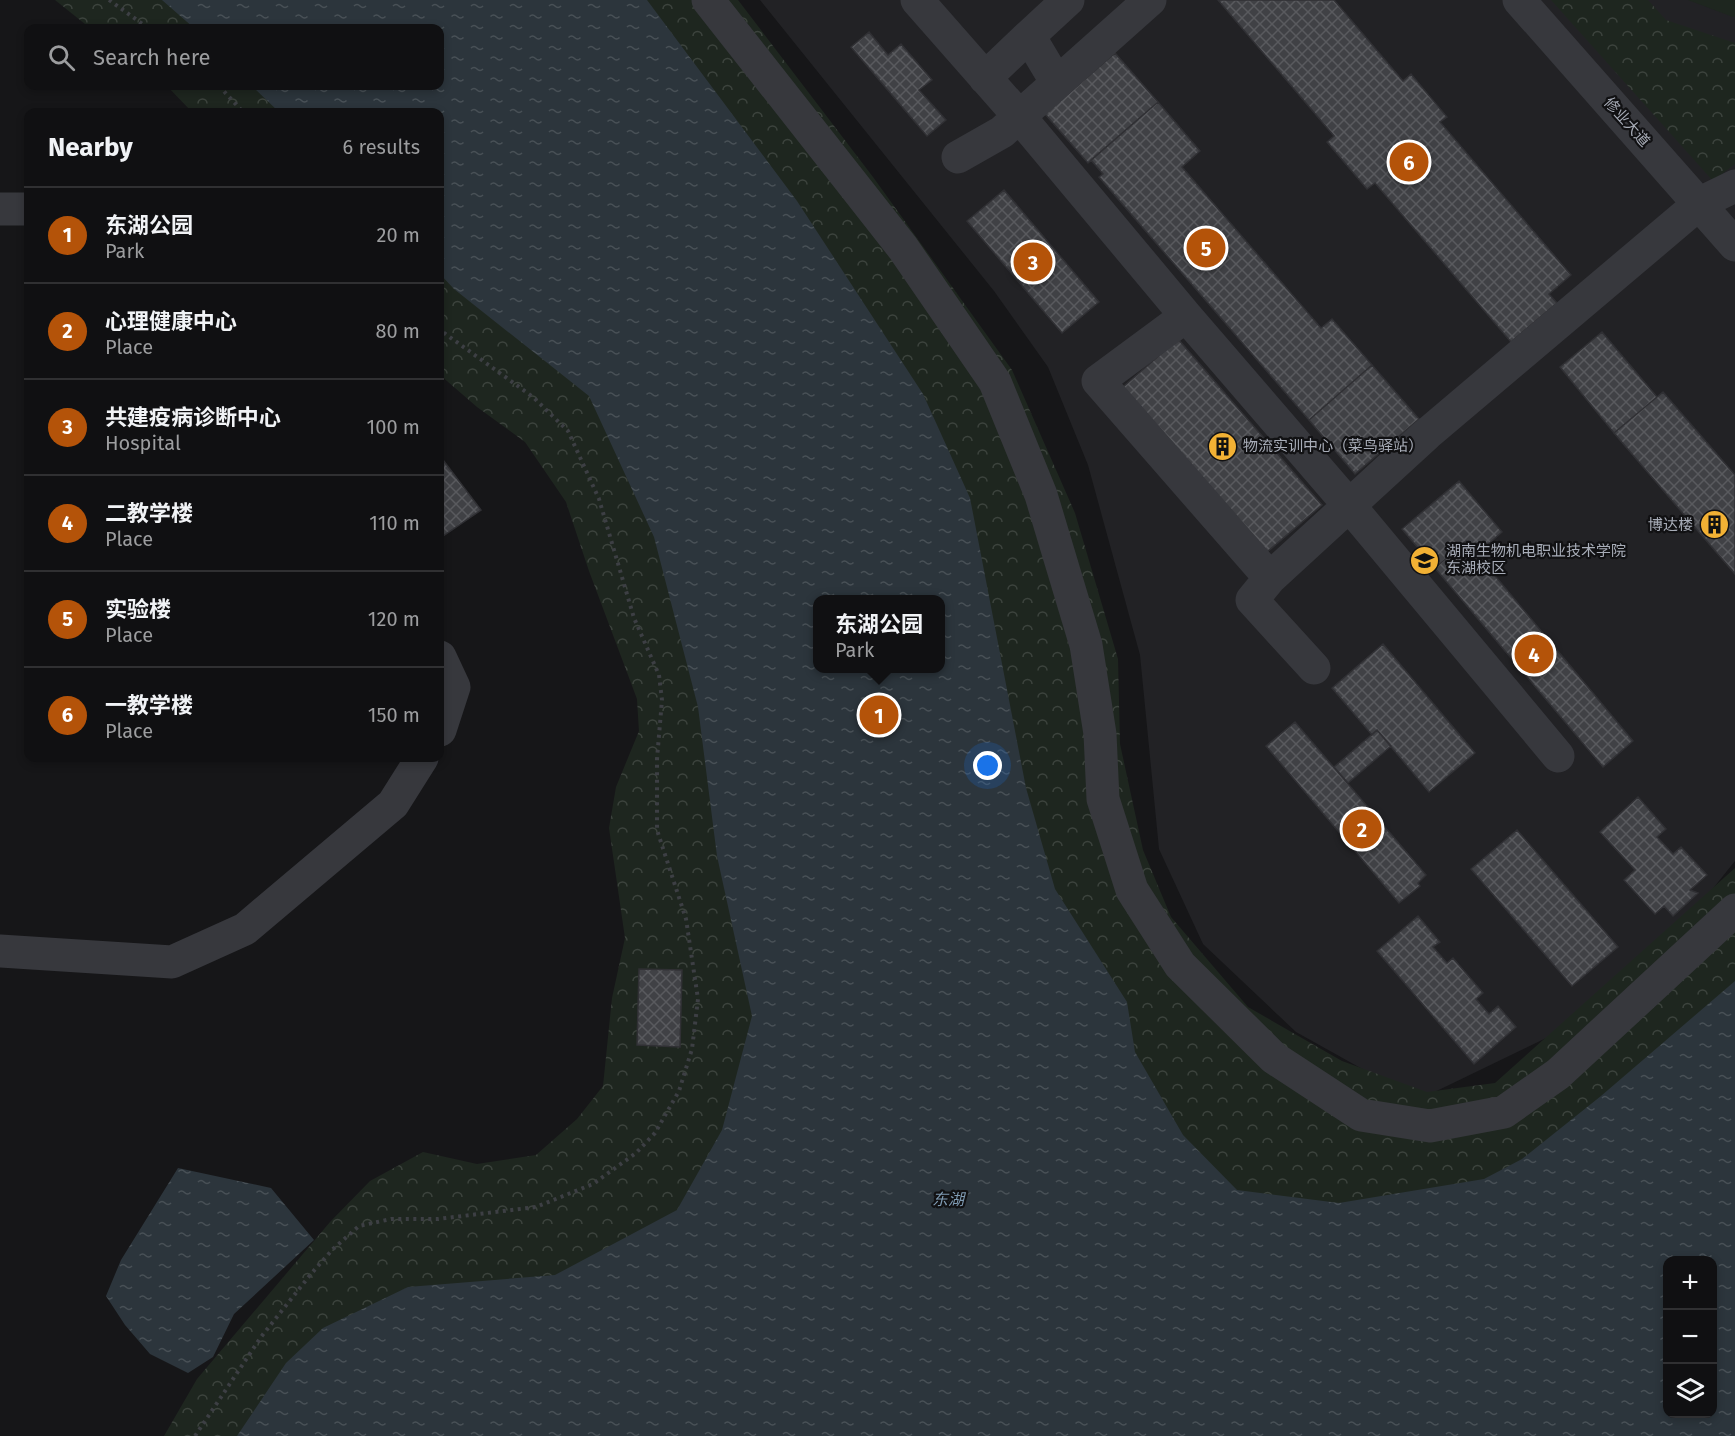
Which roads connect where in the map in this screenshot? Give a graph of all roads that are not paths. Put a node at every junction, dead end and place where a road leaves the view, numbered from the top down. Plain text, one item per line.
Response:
1 (708, 0) edge
2 (917, 0) edge
3 (1068, 0) edge
4 (1150, 0) edge
5 (1519, 0) edge
6 (1029, 36) junction
7 (985, 78) junction
8 (1057, 83) junction
9 (1019, 117) junction
10 (958, 157) dead end
11 (1735, 186) edge
12 (1700, 203) junction
13 (0, 209) edge
14 (24, 209) edge
15 (1735, 245) edge
16 (1186, 316) junction
17 (1348, 504) junction
18 (1270, 578) junction
19 (444, 666) edge
20 (1314, 668) dead end
21 (444, 718) edge
22 (1558, 756) dead end
23 (419, 762) edge
24 (1735, 910) edge
25 (0, 951) edge

1 - 24 street
2 - 7 street
3 - 6 street
4 - 8 street
5 - 12 street, 修业大道
6 - 7 street
6 - 8 street
7 - 9 street
8 - 9 street
9 - 10 street
9 - 16 street
11 - 12 street
12 - 15 street, 修业大道
12 - 17 street
13 - 14 street
16 - 17 street
16 - 18 street
17 - 18 street
17 - 22 street
18 - 20 street
19 - 21 street
23 - 25 street

